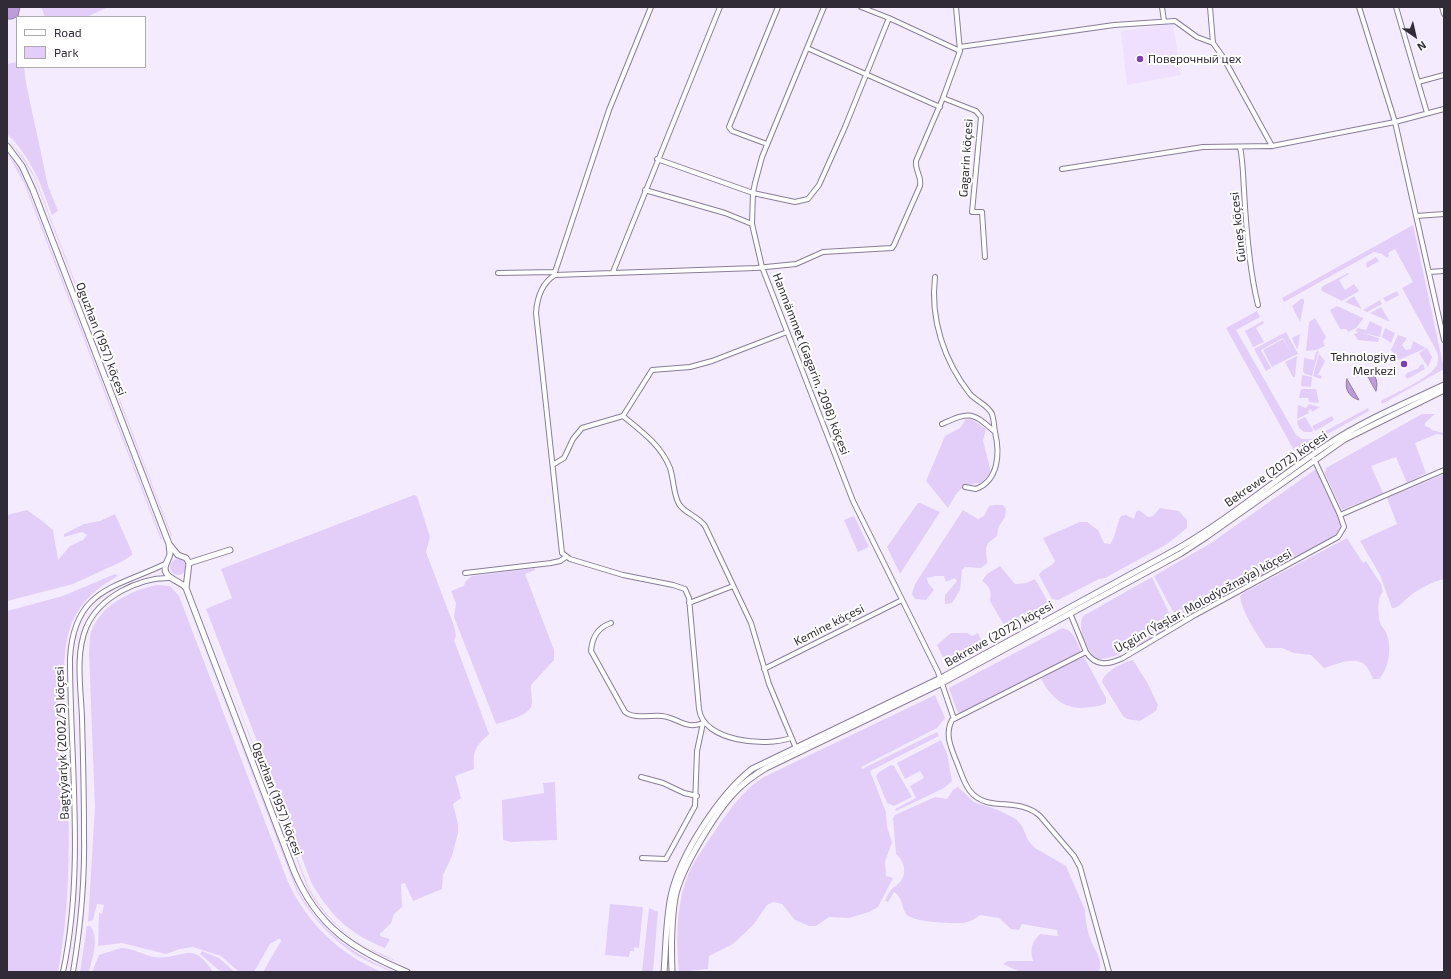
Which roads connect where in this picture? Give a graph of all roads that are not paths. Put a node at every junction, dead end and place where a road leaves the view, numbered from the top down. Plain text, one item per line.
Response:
1 (651, 7) edge
2 (720, 7) edge
3 (778, 7) edge
4 (824, 7) edge
5 (861, 7) edge
6 (956, 7) edge
7 (1162, 7) edge
8 (1210, 7) edge
9 (1359, 7) edge
10 (1396, 7) edge
11 (1442, 7) edge
12 (1444, 14) edge
13 (889, 18) junction
14 (1164, 21) junction
15 (1213, 43) junction
16 (807, 48) junction
17 (960, 49) junction
18 (866, 74) junction
19 (1444, 75) edge
20 (1418, 82) junction
21 (943, 98) junction
22 (940, 107) junction
23 (1444, 109) edge
24 (1427, 113) junction
25 (1395, 122) junction
26 (767, 144) junction
27 (7, 146) edge
28 (1272, 146) junction
29 (1240, 147) junction
30 (657, 159) junction
31 (1062, 169) dead end
32 (645, 190) junction
33 (752, 193) junction
34 (1444, 214) edge
35 (1416, 216) junction
36 (752, 224) junction
37 (985, 257) dead end
38 (762, 267) junction
39 (1444, 271) edge
40 (613, 272) junction
41 (1429, 272) junction
42 (498, 273) dead end
43 (934, 277) dead end
44 (1258, 305) dead end
45 (788, 332) junction
46 (1443, 333) edge
47 (1444, 340) edge
48 (1444, 385) edge
49 (1444, 390) edge
50 (623, 416) junction
51 (942, 424) dead end
52 (995, 433) junction
53 (1314, 460) junction
54 (554, 464) junction
55 (1444, 470) edge
56 (965, 487) dead end
57 (1340, 515) junction
58 (169, 544) junction
59 (230, 550) dead end
60 (178, 555) junction
61 (566, 557) junction
62 (167, 561) junction
63 (189, 563) junction
64 (465, 573) dead end
65 (188, 574) junction
66 (174, 579) junction
67 (733, 586) junction
68 (186, 588) junction
69 (902, 600) junction
70 (689, 603) junction
71 (1070, 613) junction
72 (611, 623) dead end
73 (1086, 652) junction
74 (764, 669) junction
75 (942, 680) junction
76 (954, 719) junction
77 (703, 723) junction
78 (791, 738) junction
79 (795, 747) junction
80 (798, 753) junction
81 (641, 777) dead end
82 (697, 796) junction
83 (642, 858) dead end
84 (63, 972) edge
85 (73, 972) edge
86 (407, 972) edge
87 (664, 972) edge
88 (672, 972) edge
89 (1109, 972) edge

1 - 42 street
2 - 30 street
3 - 26 street
4 - 16 street, Hanmämmet (Gagarin, 2098) köçesi
5 - 13 street
6 - 17 street
7 - 14 street
8 - 15 street
9 - 25 street
10 - 20 street
11 - 12 street
13 - 17 street
13 - 18 street
14 - 15 street
14 - 17 street
15 - 28 street
16 - 18 street
16 - 26 street, Hanmämmet (Gagarin, 2098) köçesi
17 - 21 street
18 - 22 street
18 - 33 street
19 - 20 street
20 - 24 street
21 - 22 street
21 - 37 street, Gagarin köçesi
22 - 38 street
23 - 24 street
24 - 25 street
25 - 28 street
25 - 35 street
26 - 33 street, Hanmämmet (Gagarin, 2098) köçesi
27 - 58 main road, Oguzhan (1957) köçesi
28 - 29 street
29 - 31 street
29 - 44 street, Güneş köçesi
30 - 32 street
30 - 33 street
32 - 36 street
32 - 40 street
33 - 36 street, Hanmämmet (Gagarin, 2098) köçesi
34 - 35 street
35 - 41 street
36 - 38 street, Hanmämmet (Gagarin, 2098) köçesi
38 - 40 street
38 - 45 street, Hanmämmet (Gagarin, 2098) köçesi
39 - 41 street
40 - 54 street
41 - 46 street
43 - 52 street
45 - 50 street
45 - 69 street, Hanmämmet (Gagarin, 2098) köçesi
46 - 47 street
48 - 75 main road, Bekrewe (2072) köçesi
49 - 53 main road, Bekrewe (2072) köçesi
50 - 54 street
50 - 67 street
51 - 52 street
52 - 56 street
53 - 57 street
53 - 71 main road, Bekrewe (2072) köçesi
54 - 61 street
55 - 57 street
57 - 73 street, Üçgün (Ýaşlar, Molodýožnaýa) köçesi
58 - 60 main road, Oguzhan (1957) köçesi
58 - 62 main road, Oguzhan (1957) köçesi
59 - 63 main road
60 - 62 main road
60 - 63 main road, Oguzhan (1957) köçesi
61 - 64 street
61 - 70 street
62 - 66 main road, Oguzhan (1957) köçesi
62 - 84 street, Bagtyýarlyk (2002/5) köçesi
63 - 65 main road, Oguzhan (1957) köçesi
65 - 66 main road
65 - 68 main road, Oguzhan (1957) köçesi
66 - 68 main road, Oguzhan (1957) köçesi
66 - 85 street, Bagtyýarlyk (2002/5) köçesi
67 - 70 street
67 - 74 street
68 - 86 main road, Oguzhan (1957) köçesi
69 - 74 street, Kemine köçesi
69 - 75 street, Hanmämmet (Gagarin, 2098) köçesi
70 - 77 street
71 - 73 street
71 - 75 main road, Bekrewe (2072) köçesi
72 - 77 street
73 - 76 street
74 - 78 street
75 - 76 street, Hanmämmet (Gagarin, 2098) köçesi
75 - 79 main road, Bekrewe (2072) köçesi
75 - 80 main road, Bekrewe (2072) köçesi
76 - 89 street
77 - 78 street
77 - 82 street
78 - 79 street
79 - 80 street
79 - 87 main road, Bekrewe (2072) köçesi
80 - 88 main road, Bekrewe (2072) köçesi
81 - 82 street
82 - 83 street

